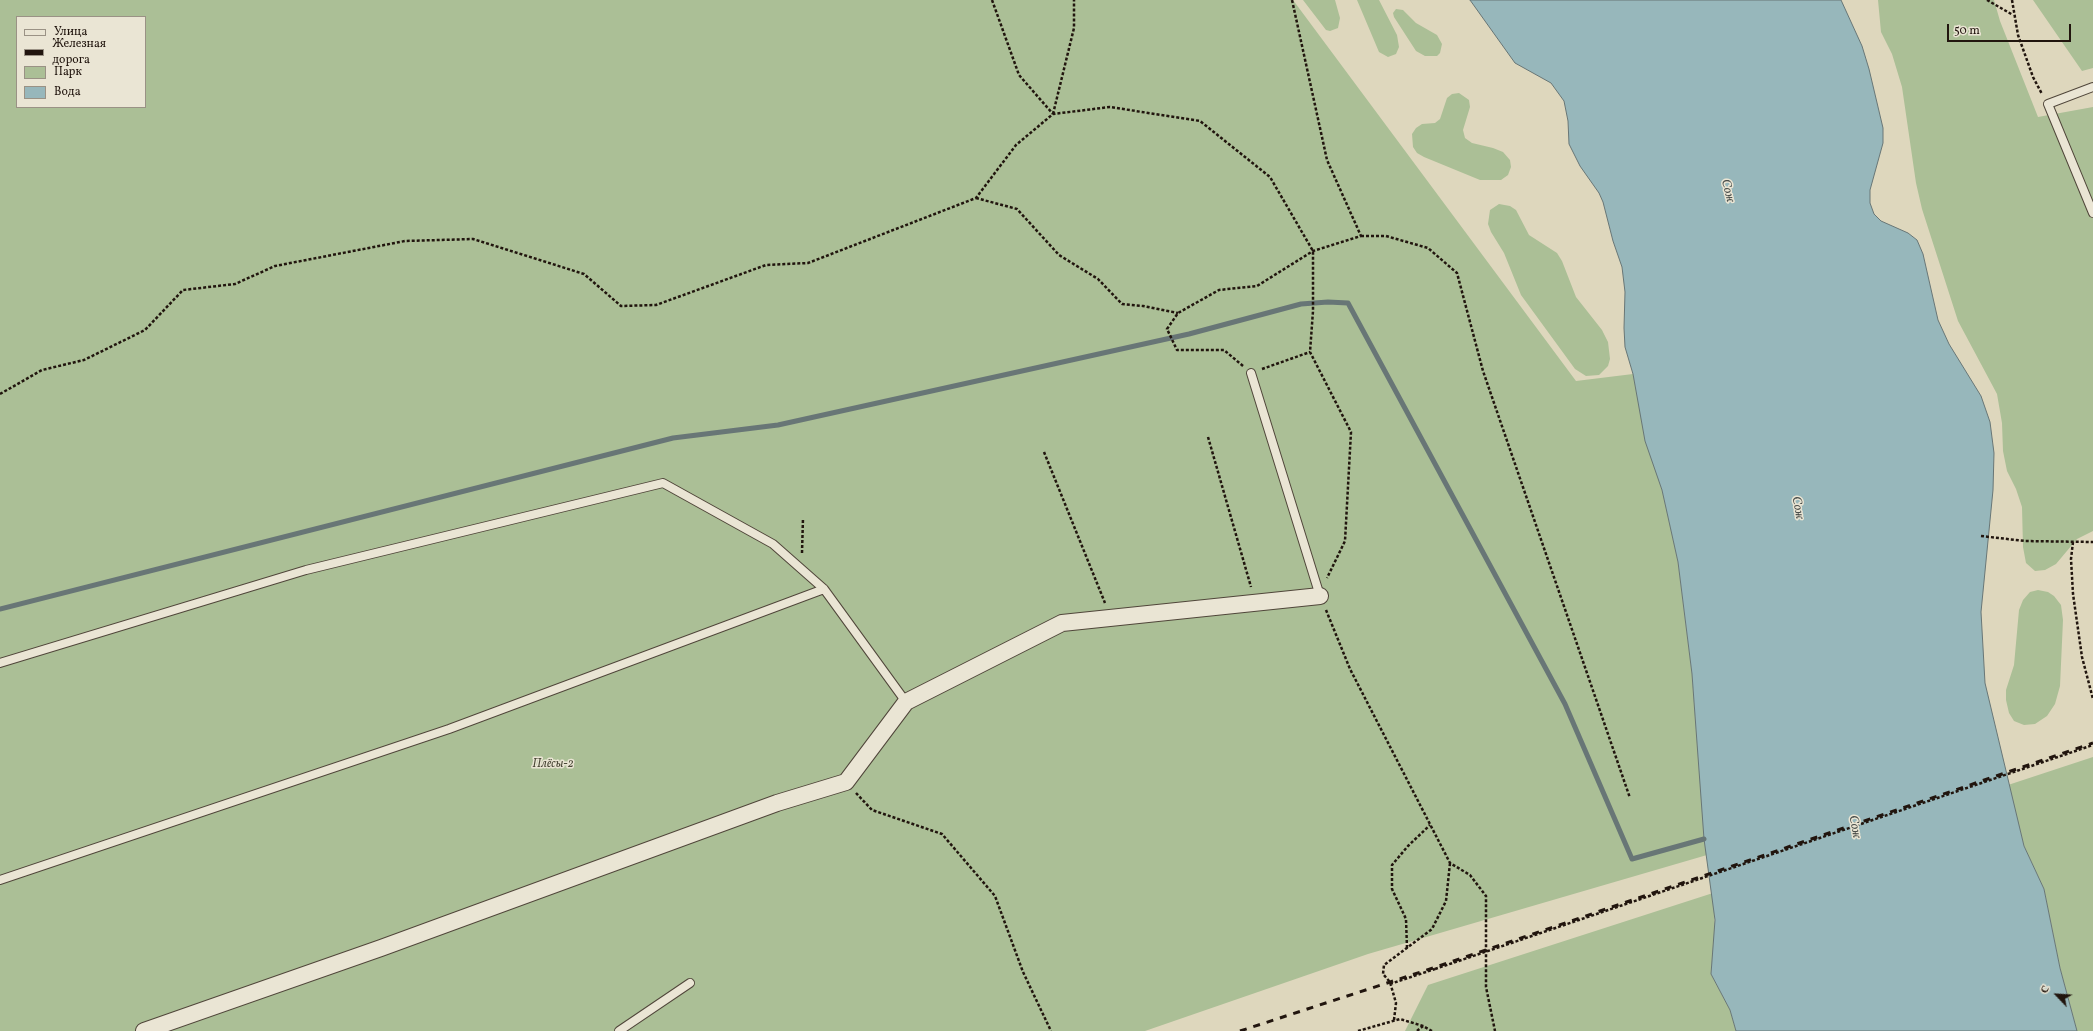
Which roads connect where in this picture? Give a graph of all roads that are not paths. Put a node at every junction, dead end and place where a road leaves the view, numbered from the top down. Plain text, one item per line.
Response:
1 (2093, 87) edge
2 (2093, 213) edge
3 (1252, 373) road end
4 (824, 589) junction
5 (1320, 596) joint
6 (0, 663) edge
7 (906, 702) junction
8 (0, 880) edge
9 (690, 983) dead end
10 (144, 1031) edge
11 (619, 1031) edge

1 - 2 lane
3 - 5 lane
4 - 6 lane
4 - 7 lane
4 - 8 lane
5 - 7 street
7 - 10 street
9 - 11 lane

